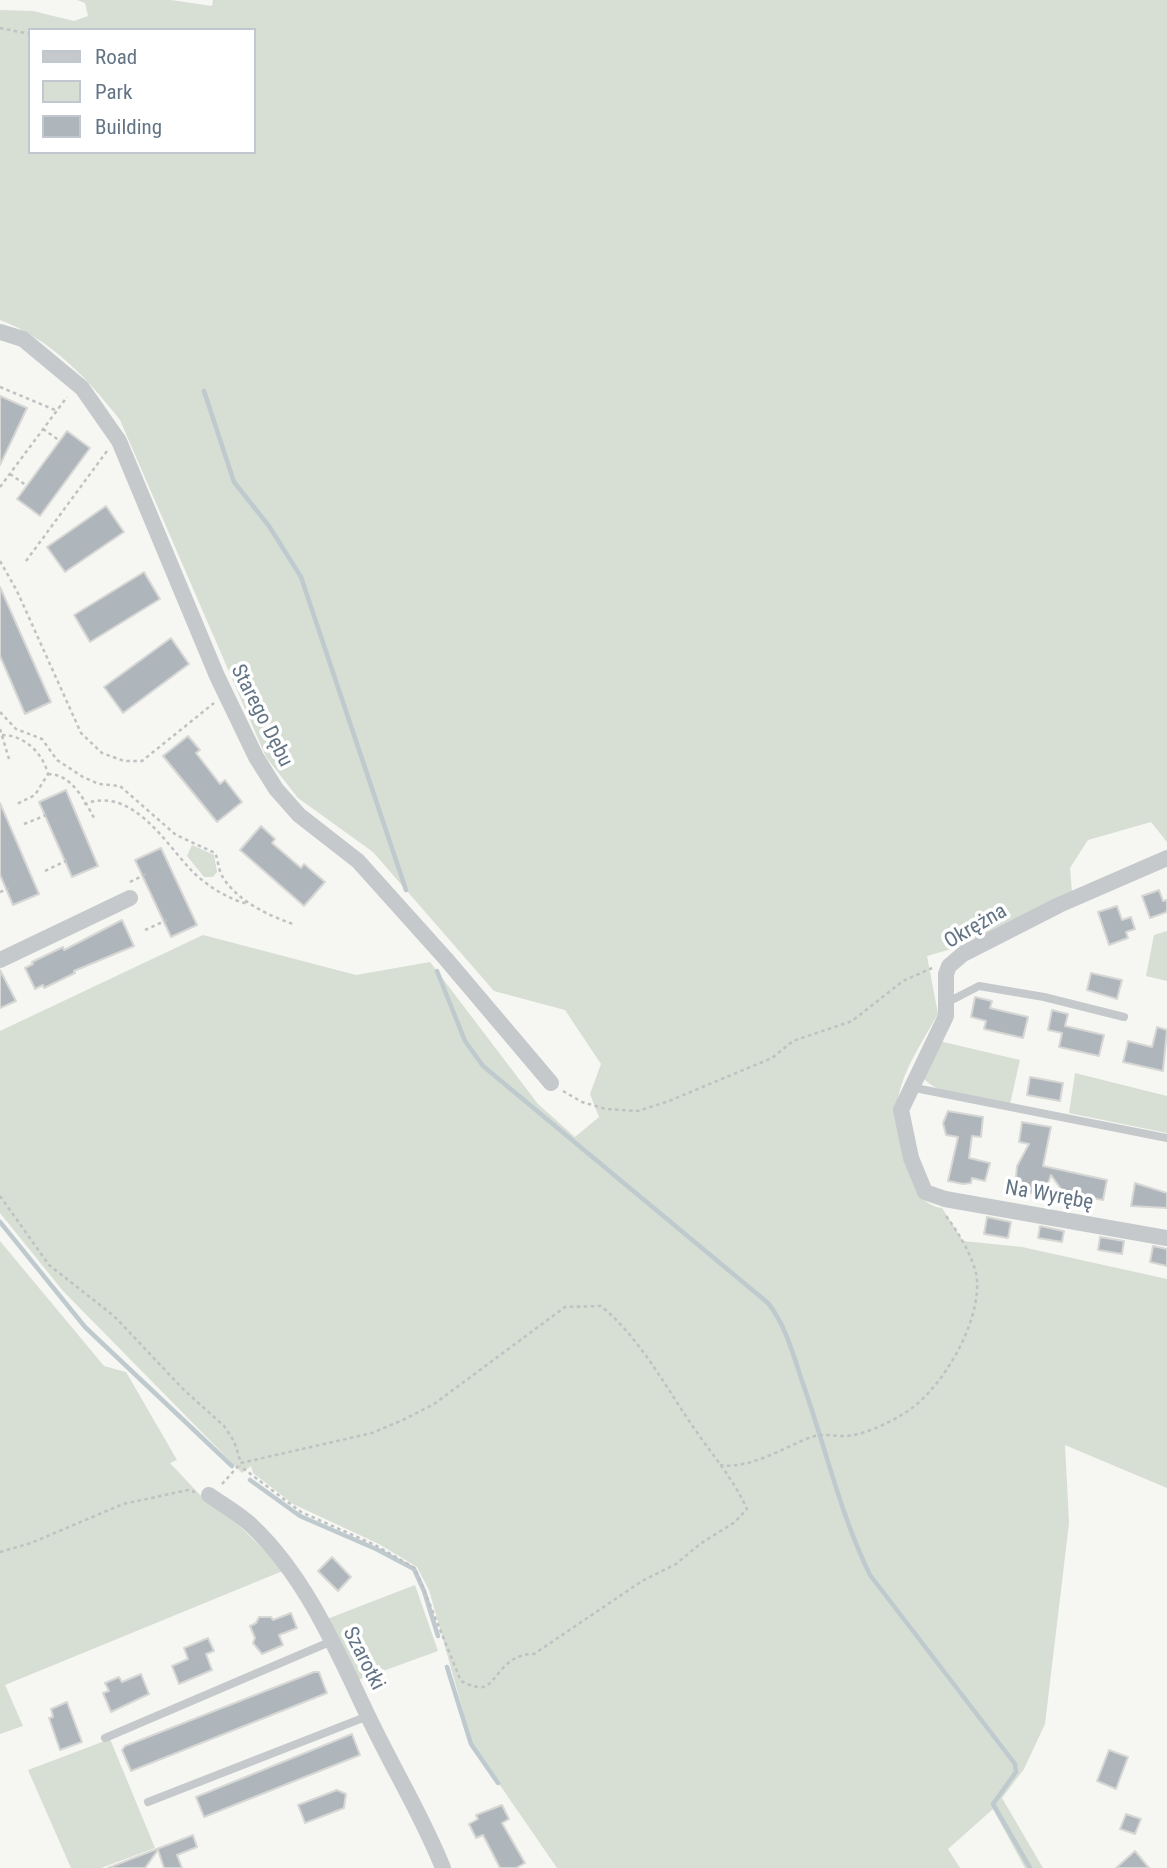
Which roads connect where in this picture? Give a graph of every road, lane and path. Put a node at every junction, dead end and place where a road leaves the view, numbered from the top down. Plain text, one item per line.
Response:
1 (0, 29) edge
2 (28, 34) edge
3 (0, 332) edge
4 (0, 387) edge
5 (69, 393) dead end
6 (57, 411) junction
7 (43, 429) junction
8 (60, 441) dead end
9 (107, 451) dead end
10 (10, 474) junction
11 (27, 486) dead end
12 (0, 487) edge
13 (0, 561) edge
14 (26, 561) dead end
15 (225, 693) junction
16 (0, 712) edge
17 (0, 729) edge
18 (2, 735) junction
19 (9, 759) dead end
20 (48, 774) junction
21 (17, 804) dead end
22 (85, 804) junction
23 (48, 814) dead end
24 (94, 818) dead end
25 (24, 824) dead end
26 (1167, 858) edge
27 (68, 860) dead end
28 (44, 871) dead end
29 (146, 874) dead end
30 (9, 888) dead end
31 (127, 891) joint
32 (0, 892) edge
33 (252, 906) junction
34 (167, 920) dead end
35 (293, 924) dead end
36 (145, 930) dead end
37 (0, 960) edge
38 (949, 966) junction
39 (946, 1003) junction
40 (1124, 1017) dead end
41 (551, 1083) joint
42 (910, 1087) junction
43 (1167, 1138) edge
44 (925, 1192) joint
45 (0, 1196) edge
46 (945, 1199) junction
47 (1167, 1238) edge
48 (240, 1465) junction
49 (720, 1465) junction
50 (209, 1495) junction
51 (0, 1552) edge
52 (332, 1641) junction
53 (368, 1716) junction
54 (105, 1738) dead end
55 (148, 1802) dead end
56 (443, 1868) edge

1 - 2 path
3 - 15 street, Starego Dębu
4 - 6 path
5 - 6 path
6 - 7 path
7 - 8 path
7 - 10 path
9 - 14 path
10 - 11 path
10 - 12 path
13 - 15 path
15 - 41 street, Starego Dębu
16 - 33 path
17 - 18 path
18 - 19 path
18 - 20 path
20 - 21 path
20 - 22 path
22 - 24 path
22 - 33 path
23 - 25 path
26 - 38 street, Okrężna
27 - 28 path
29 - 31 path
30 - 32 path
31 - 37 street
33 - 35 path
34 - 36 path
38 - 39 street, Okrężna
38 - 41 path
39 - 40 lane
39 - 42 street, Okrężna
42 - 43 lane
42 - 44 street, Okrężna
44 - 46 street, Na Wyrębę
45 - 48 path
46 - 47 street, Na Wyrębę
46 - 49 path
48 - 49 path
48 - 49 path
48 - 50 path
50 - 51 path
50 - 52 street, Szarotki
52 - 53 street, Szarotki
52 - 54 lane
53 - 55 lane
53 - 56 street, Szarotki

